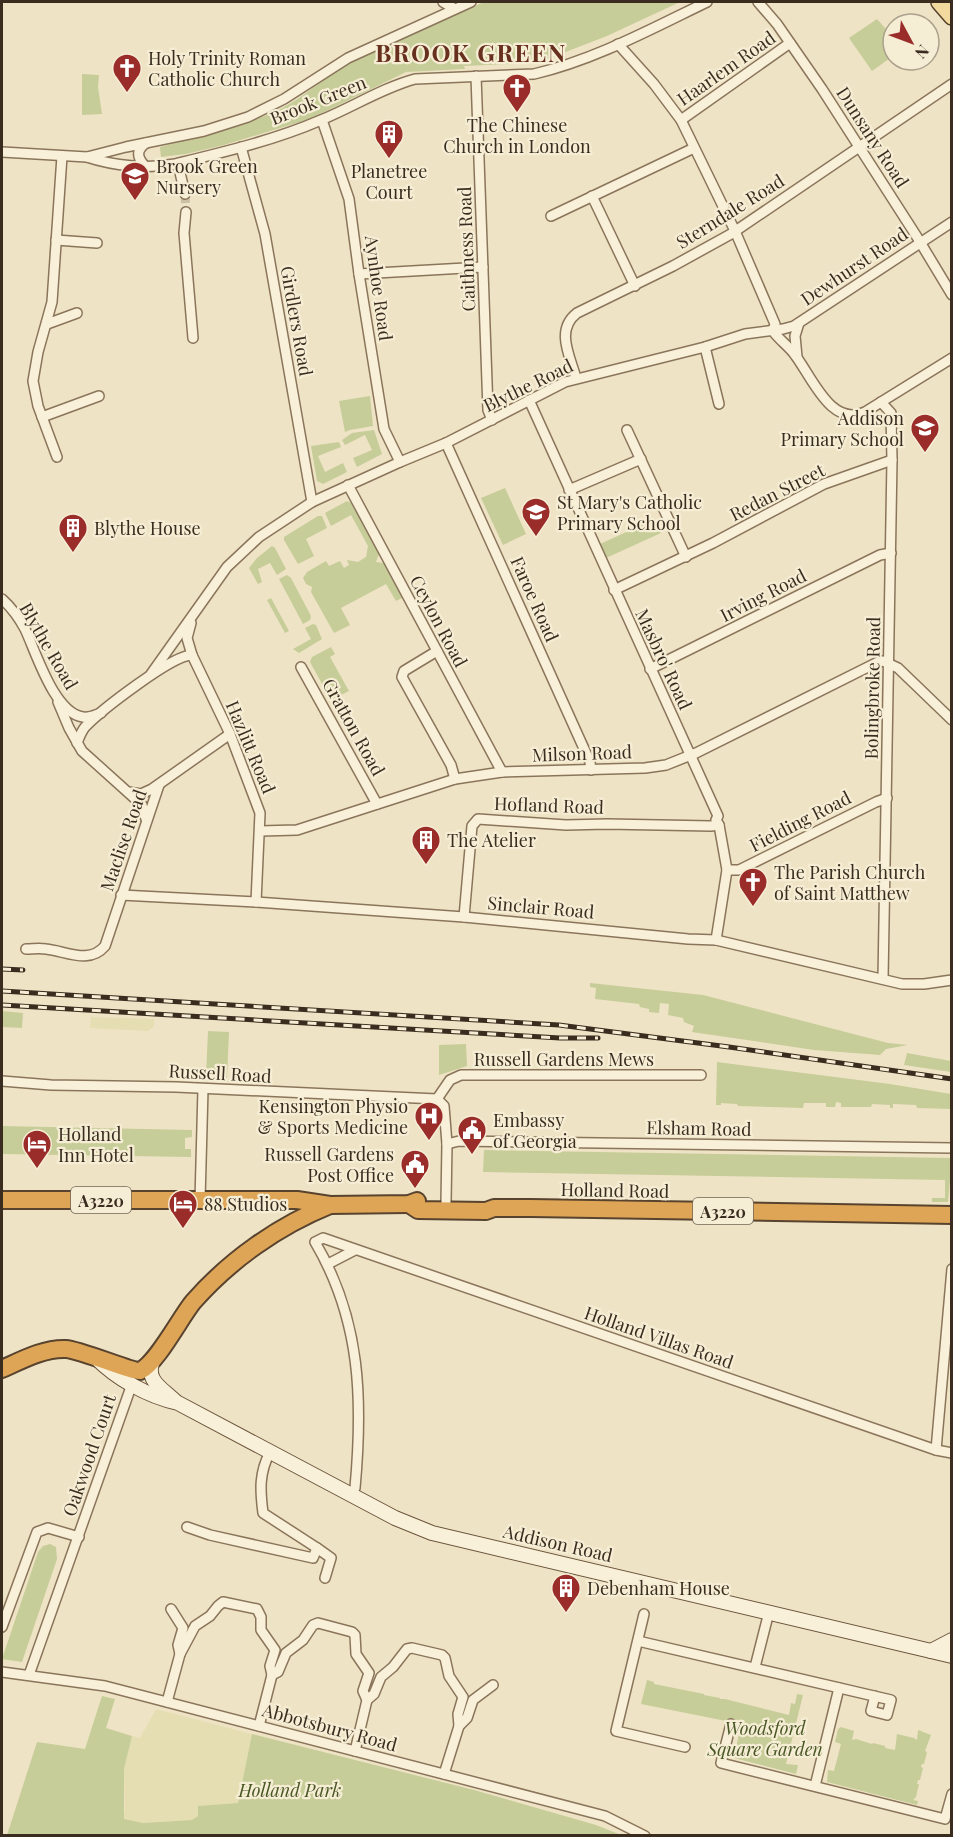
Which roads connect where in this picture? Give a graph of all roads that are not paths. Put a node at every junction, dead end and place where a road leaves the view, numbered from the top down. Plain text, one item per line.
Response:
1 (443, 2) edge
2 (471, 2) edge
3 (707, 2) edge
4 (758, 2) edge
5 (939, 2) edge
6 (455, 9) junction
7 (951, 17) edge
8 (790, 43) junction
9 (618, 44) junction
10 (476, 76) junction
11 (951, 84) edge
12 (322, 120) junction
13 (681, 120) junction
14 (147, 143) junction
15 (241, 147) junction
16 (858, 147) junction
17 (694, 148) junction
18 (2, 153) edge
19 (62, 156) junction
20 (87, 157) junction
21 (178, 164) junction
22 (144, 165) junction
23 (184, 194) tunnel mouth
24 (592, 196) junction
25 (186, 212) tunnel mouth
26 (551, 216) dead end
27 (951, 222) edge
28 (735, 231) junction
29 (56, 240) junction
30 (920, 242) junction
31 (98, 243) dead end
32 (483, 267) junction
33 (359, 274) junction
34 (634, 285) junction
35 (951, 295) edge
36 (77, 313) dead end
37 (799, 323) junction
38 (47, 324) junction
39 (773, 331) junction
40 (193, 338) dead end
41 (705, 347) junction
42 (797, 357) junction
43 (951, 358) edge
44 (576, 378) junction
45 (99, 396) dead end
46 (529, 400) junction
47 (881, 402) junction
48 (719, 404) dead end
49 (42, 417) junction
50 (492, 420) junction
51 (627, 430) dead end
52 (446, 443) junction
53 (57, 457) dead end
54 (641, 459) junction
55 (892, 460) junction
56 (400, 462) junction
57 (348, 485) junction
58 (569, 490) junction
59 (312, 502) junction
60 (891, 552) junction
61 (686, 557) junction
62 (614, 590) junction
63 (2, 599) edge
64 (194, 612) junction
65 (437, 651) junction
66 (192, 655) junction
67 (889, 664) junction
68 (301, 667) dead end
69 (650, 669) junction
70 (151, 674) junction
71 (55, 694) junction
72 (101, 713) junction
73 (951, 720) edge
74 (230, 734) junction
75 (77, 743) junction
76 (690, 755) junction
77 (591, 770) junction
78 (502, 771) junction
79 (455, 779) junction
80 (159, 785) junction
81 (128, 792) junction
82 (887, 798) junction
83 (377, 804) junction
84 (146, 821) junction
85 (719, 825) junction
86 (260, 831) junction
87 (727, 870) junction
88 (121, 895) junction
89 (256, 902) junction
90 (464, 916) junction
91 (716, 940) junction
92 (26, 949) dead end
93 (883, 979) junction
94 (951, 980) edge
95 (701, 1075) dead end
96 (2, 1081) edge
97 (203, 1089) junction
98 (437, 1099) junction
99 (447, 1144) junction
100 (951, 1148) edge
101 (2, 1200) edge
102 (200, 1200) junction
103 (267, 1201) junction
104 (446, 1202) junction
105 (410, 1204) junction
106 (330, 1205) junction
107 (494, 1208) junction
108 (951, 1215) edge
109 (284, 1229) junction
110 (355, 1250) junction
111 (328, 1264) junction
112 (951, 1269) edge
113 (156, 1355) junction
114 (94, 1357) junction
115 (2, 1369) edge
116 (132, 1384) junction
117 (178, 1403) junction
118 (936, 1450) junction
119 (270, 1452) junction
120 (951, 1453) edge
121 (351, 1494) junction
122 (187, 1527) dead end
123 (79, 1537) junction
124 (316, 1548) junction
125 (325, 1578) dead end
126 (171, 1609) dead end
127 (769, 1612) junction
128 (644, 1614) dead end
129 (2, 1627) edge
130 (187, 1629) junction
131 (951, 1640) edge
132 (638, 1641) junction
133 (275, 1650) junction
134 (931, 1651) junction
135 (286, 1653) junction
136 (951, 1656) edge
137 (755, 1667) junction
138 (2, 1672) edge
139 (369, 1673) junction
140 (29, 1675) junction
141 (272, 1675) junction
142 (381, 1677) junction
143 (494, 1685) dead end
144 (839, 1688) junction
145 (875, 1696) dead end
146 (468, 1698) junction
147 (367, 1700) junction
148 (167, 1702) junction
149 (731, 1724) dead end
150 (259, 1726) junction
151 (685, 1747) dead end
152 (355, 1751) junction
153 (444, 1774) junction
154 (815, 1786) junction
155 (951, 1794) edge
156 (645, 1836) edge

1 - 6 street
2 - 6 street, Brook Green
3 - 9 street, Brook Green
4 - 8 street, Dunsany Road
5 - 7 main road
6 - 14 street, Brook Green
8 - 13 street, Haarlem Road
8 - 16 street, Dunsany Road
9 - 10 street, Brook Green
9 - 13 street
10 - 12 street, Brook Green
10 - 32 street, Caithness Road
11 - 16 street, Sterndale Road
12 - 15 street, Brook Green
12 - 33 street, Aynhoe Road
13 - 17 street
14 - 20 street, Brook Green
14 - 22 street
15 - 21 street, Brook Green
15 - 59 street, Girdlers Road
16 - 28 street, Sterndale Road
16 - 30 street, Dunsany Road
17 - 24 street
17 - 28 street
18 - 19 street, Brook Green
19 - 20 street, Brook Green
19 - 29 street
20 - 22 street, Brook Green
21 - 22 street, Brook Green
21 - 23 street
24 - 26 street
24 - 34 street
25 - 40 street
27 - 30 street, Dewhurst Road
28 - 34 street, Sterndale Road
28 - 39 street
29 - 31 street
29 - 38 street
30 - 35 street, Dunsany Road
30 - 37 street, Dewhurst Road
32 - 33 street
32 - 50 street, Caithness Road
33 - 56 street, Aynhoe Road
34 - 44 street, Sterndale Road
36 - 38 street
37 - 39 street, Dewhurst Road
37 - 42 street
38 - 49 street
39 - 41 street, Blythe Road
39 - 42 street
41 - 44 street, Blythe Road
41 - 48 street
42 - 47 street
43 - 47 street
44 - 46 street, Blythe Road
45 - 49 street
46 - 50 street, Blythe Road
46 - 58 street, Masbro' Road
47 - 55 street, Bolingbroke Road
49 - 53 street
50 - 52 street, Blythe Road
51 - 54 street
52 - 56 street, Blythe Road
52 - 77 street, Faroe Road
54 - 58 street
54 - 61 street
55 - 60 street, Bolingbroke Road
55 - 61 street, Redan Street
56 - 57 street, Blythe Road
57 - 59 street, Blythe Road
57 - 65 street, Ceylon Road
58 - 62 street, Masbro' Road
59 - 64 street, Blythe Road
60 - 67 street, Bolingbroke Road
60 - 69 street, Irving Road
61 - 62 street, Redan Street
62 - 69 street, Masbro' Road
63 - 71 street, Blythe Road
64 - 66 street, Hazlitt Road
64 - 70 street, Blythe Road
65 - 78 street, Ceylon Road
65 - 79 street
66 - 70 street, Blythe Road
66 - 74 street, Hazlitt Road
67 - 73 street
67 - 76 street, Milson Road
67 - 82 street, Bolingbroke Road
68 - 83 street, Gratton Road
69 - 76 street, Masbro' Road
70 - 72 street, Blythe Road
71 - 72 street, Blythe Road
71 - 75 street
72 - 75 street, Blythe Road
74 - 80 street, Maclise Road
74 - 86 street, Hazlitt Road
75 - 81 street
76 - 77 street, Milson Road
76 - 85 street, Masbro' Road
77 - 78 street, Milson Road
78 - 79 street, Milson Road
79 - 83 street, Milson Road
80 - 81 street
80 - 84 street, Maclise Road
81 - 84 street
82 - 87 street, Fielding Road
82 - 93 street, Bolingbroke Road
83 - 86 street, Milson Road
84 - 88 street, Maclise Road
85 - 87 street, Masbro' Road
85 - 90 street, Hofland Road
86 - 89 street, Hazlitt Road
87 - 91 street, Masbro' Road
88 - 89 street, Sinclair Road
88 - 92 street, Maclise Road
89 - 90 street, Sinclair Road
90 - 91 street, Sinclair Road
91 - 93 street, Sinclair Road
93 - 94 street, Sinclair Road
95 - 98 street, Russell Gardens Mews
96 - 97 street, Russell Road
97 - 98 street, Russell Road
97 - 102 street
98 - 99 street
99 - 100 street, Elsham Road
99 - 104 street
101 - 102 highway, Holland Road / A3220
102 - 103 highway, Holland Road / A3220
103 - 106 highway, Holland Road / A3220
103 - 109 highway
104 - 105 highway, Holland Road / A3220
104 - 107 highway, Holland Road / A3220
105 - 106 highway, Holland Road / A3220
105 - 107 highway, Holland Road / A3220
106 - 109 highway, A3220
107 - 108 highway, Holland Road / A3220
109 - 113 highway, A3220
110 - 111 street
110 - 111 street, Holland Villas Road
110 - 118 street, Holland Villas Road
111 - 121 street
112 - 118 street
113 - 114 highway, Addison Road / A3220
113 - 117 street, Addison Road
114 - 115 highway, Addison Road / A3220
114 - 116 street, Addison Road
116 - 117 street, Addison Road
116 - 123 street, Oakwood Court
117 - 119 street, Addison Road
118 - 120 street, Holland Villas Road
119 - 121 street, Addison Road
119 - 124 street
121 - 127 street, Addison Road
122 - 124 street
123 - 129 street, Oakwood Court
123 - 140 street, Oakwood Court
124 - 125 street
126 - 130 street
127 - 134 street, Addison Road
127 - 137 street
128 - 132 street
130 - 133 street
130 - 148 street
131 - 134 street
132 - 137 street
132 - 151 street
133 - 135 street
133 - 141 street
134 - 136 street, Addison Road
135 - 139 street
135 - 141 street
137 - 144 street
138 - 140 street, Abbotsbury Road
139 - 142 street
139 - 147 street
140 - 148 street, Abbotsbury Road
141 - 150 street
142 - 146 street
142 - 147 street
143 - 146 street
144 - 145 street
144 - 154 street
146 - 153 street
147 - 152 street
148 - 150 street, Abbotsbury Road
149 - 154 street
150 - 152 street, Abbotsbury Road
152 - 153 street, Abbotsbury Road
153 - 156 street, Abbotsbury Road
154 - 155 street

